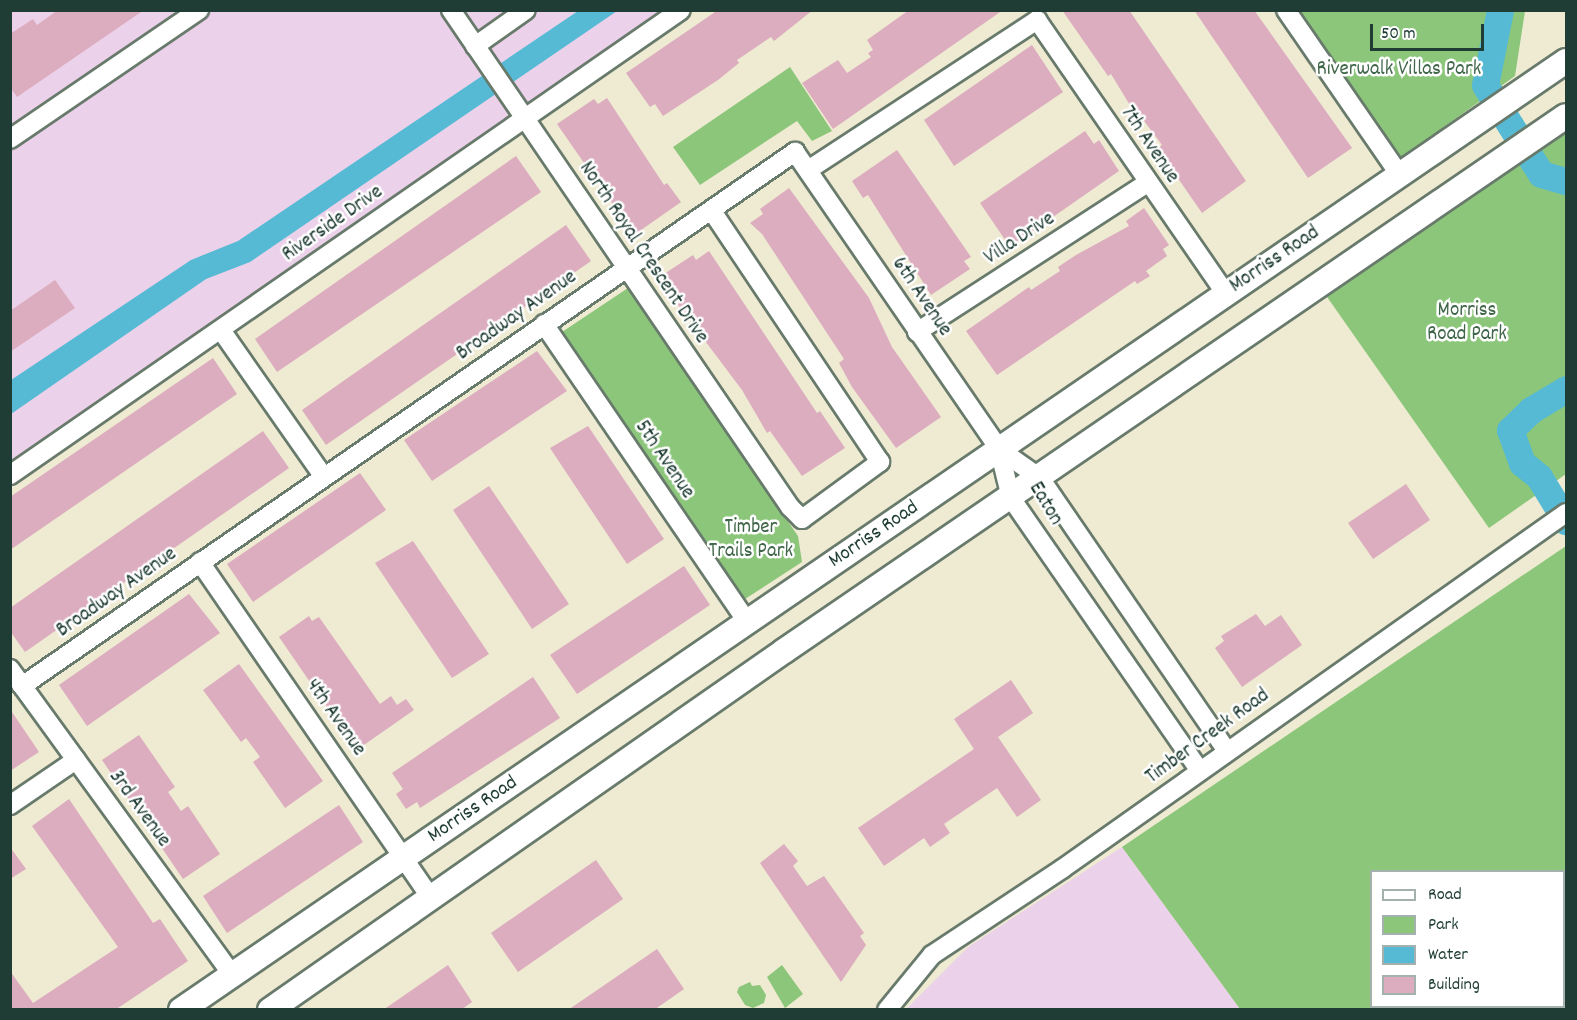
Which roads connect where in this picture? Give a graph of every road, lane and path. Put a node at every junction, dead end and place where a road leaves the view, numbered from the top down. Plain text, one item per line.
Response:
1 (199, 10) edge
2 (451, 10) edge
3 (526, 10) edge
4 (681, 10) edge
5 (1286, 10) edge
6 (475, 46) junction
7 (1558, 67) edge
8 (1566, 116) edge
9 (523, 118) junction
10 (10, 138) edge
11 (808, 170) junction
12 (1400, 175) junction
13 (1147, 183) junction
14 (711, 210) junction
15 (626, 268) junction
16 (1226, 294) junction
17 (544, 324) junction
18 (220, 330) junction
19 (917, 332) junction
20 (999, 449) junction
21 (10, 475) edge
22 (324, 477) junction
23 (1040, 478) junction
24 (1011, 498) junction
25 (1566, 513) edge
26 (200, 562) junction
27 (747, 622) junction
28 (10, 669) edge
29 (22, 686) junction
30 (1226, 750) junction
31 (76, 760) junction
32 (1199, 770) junction
33 (10, 805) edge
34 (403, 858) junction
35 (432, 899) junction
36 (232, 975) junction
37 (181, 1010) edge
38 (270, 1010) edge
39 (887, 1010) edge

1 - 10 street
2 - 6 street, North Royal Crescent Drive
3 - 6 street
4 - 9 street, Riverside Drive
5 - 12 street
6 - 9 street, North Royal Crescent Drive
7 - 12 main road, Morriss Road
8 - 23 main road
9 - 15 street, North Royal Crescent Drive
9 - 18 street, Riverside Drive
11 - 13 street, 7th Avenue
11 - 14 street, Broadway Avenue
11 - 19 street, 6th Avenue
12 - 16 main road, Morriss Road
13 - 16 street, 7th Avenue
13 - 19 street, Villa Drive
14 - 15 street, Broadway Avenue
14 - 15 street, North Royal Crescent Drive
15 - 17 street, Broadway Avenue
16 - 20 main road, Morriss Road
17 - 22 street, Broadway Avenue
17 - 27 street, 5th Avenue
18 - 21 street, Riverside Drive
18 - 22 street
19 - 20 street, 6th Avenue
20 - 23 street, Eaton
20 - 24 street, Eaton
20 - 27 main road, Morriss Road
22 - 26 street, Broadway Avenue
23 - 24 main road
23 - 30 street, Eaton
24 - 32 street, Eaton
24 - 35 main road
25 - 30 street, Timber Creek Road
26 - 29 street, Broadway Avenue
26 - 34 street, 4th Avenue
27 - 34 main road, Morriss Road
28 - 29 street, 3rd Avenue
29 - 31 street, 3rd Avenue
30 - 32 street, Timber Creek Road
31 - 33 street
31 - 36 street, 3rd Avenue
32 - 39 street, Timber Creek Road
34 - 35 street, 4th Avenue
34 - 36 main road, Morriss Road
35 - 38 main road
36 - 37 main road, Morriss Road

